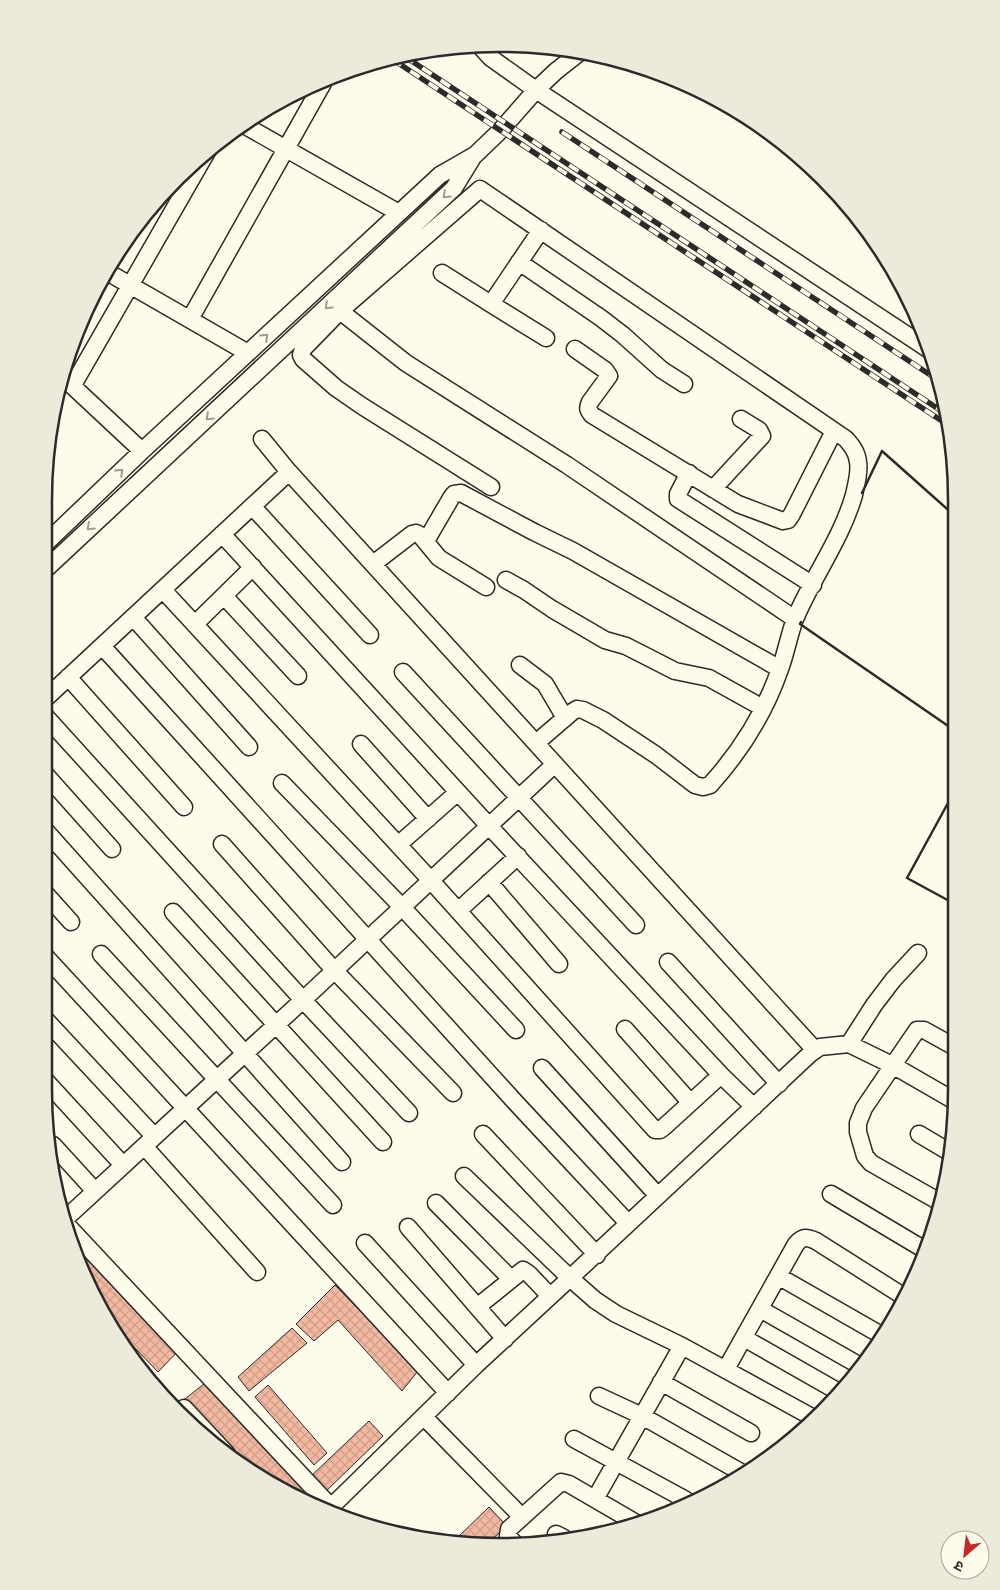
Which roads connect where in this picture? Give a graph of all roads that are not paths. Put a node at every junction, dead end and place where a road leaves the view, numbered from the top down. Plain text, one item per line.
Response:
1 (486, 52) edge
2 (572, 58) edge
3 (536, 90) junction
4 (318, 92) edge
5 (250, 129) edge
6 (286, 149) junction
7 (475, 155) junction
8 (194, 175) edge
9 (399, 213) junction
10 (541, 230) junction
11 (519, 262) junction
12 (442, 273) dead end
13 (113, 275) edge
14 (130, 285) junction
15 (491, 304) junction
16 (340, 311) junction
17 (190, 319) junction
18 (546, 338) dead end
19 (919, 343) edge
20 (575, 349) dead end
21 (248, 353) junction
22 (69, 380) edge
23 (68, 382) edge
24 (684, 384) dead end
25 (741, 419) dead end
26 (834, 431) junction
27 (262, 439) dead end
28 (142, 451) junction
29 (289, 472) junction
30 (689, 474) junction
31 (491, 487) dead end
32 (713, 489) junction
33 (252, 506) junction
34 (222, 534) junction
35 (52, 537) edge
36 (426, 542) junction
37 (52, 563) edge
38 (373, 564) junction
39 (253, 568) junction
40 (506, 580) dead end
41 (812, 585) junction
42 (486, 587) dead end
43 (163, 590) junction
44 (224, 596) junction
45 (133, 617) junction
46 (795, 619) junction
47 (195, 624) junction
48 (370, 635) dead end
49 (102, 646) junction
50 (520, 665) dead end
51 (780, 669) junction
52 (403, 672) dead end
53 (298, 676) dead end
54 (68, 677) junction
55 (52, 692) edge
56 (763, 708) junction
57 (565, 718) junction
58 (52, 724) edge
59 (536, 743) junction
60 (361, 744) dead end
61 (249, 747) dead end
62 (555, 764) junction
63 (52, 782) edge
64 (282, 783) dead end
65 (458, 792) junction
66 (518, 798) junction
67 (184, 807) dead end
68 (428, 819) junction
69 (489, 826) junction
70 (52, 838) edge
71 (222, 844) dead end
72 (398, 845) junction
73 (112, 849) dead end
74 (518, 856) junction
75 (431, 880) junction
76 (489, 882) junction
77 (52, 901) edge
78 (402, 907) junction
79 (458, 911) junction
80 (173, 912) dead end
81 (71, 922) dead end
82 (636, 924) dead end
83 (368, 939) junction
84 (918, 953) dead end
85 (101, 954) dead end
86 (668, 962) dead end
87 (559, 964) dead end
88 (52, 965) edge
89 (334, 970) junction
90 (303, 1000) junction
91 (276, 1024) junction
92 (52, 1027) edge
93 (625, 1029) dead end
94 (516, 1030) dead end
95 (948, 1043) edge
96 (850, 1044) junction
97 (815, 1050) junction
98 (245, 1054) junction
99 (894, 1066) junction
100 (542, 1068) dead end
101 (721, 1074) junction
102 (217, 1079) junction
103 (779, 1084) junction
104 (52, 1088) edge
105 (453, 1093) dead end
106 (948, 1097) edge
107 (690, 1102) junction
108 (754, 1107) junction
109 (185, 1108) junction
110 (409, 1113) dead end
111 (483, 1134) dead end
112 (919, 1134) dead end
113 (149, 1141) junction
114 (383, 1142) dead end
115 (56, 1148) edge
116 (944, 1148) edge
117 (342, 1162) dead end
118 (123, 1165) junction
119 (464, 1176) dead end
120 (95, 1190) junction
121 (831, 1194) dead end
122 (658, 1196) junction
123 (934, 1199) edge
124 (436, 1203) dead end
125 (333, 1205) dead end
126 (70, 1213) edge
127 (628, 1223) junction
128 (408, 1227) dead end
129 (77, 1235) edge
130 (365, 1243) dead end
131 (919, 1246) edge
132 (597, 1255) junction
133 (257, 1272) dead end
134 (778, 1276) junction
135 (570, 1278) junction
136 (510, 1280) junction
137 (898, 1293) edge
138 (550, 1296) junction
139 (478, 1307) junction
140 (760, 1309) junction
141 (876, 1332) edge
142 (744, 1338) junction
143 (505, 1339) junction
144 (682, 1346) junction
145 (854, 1363) edge
146 (476, 1365) junction
147 (726, 1369) junction
148 (661, 1382) junction
149 (833, 1389) edge
150 (448, 1393) junction
151 (599, 1396) dead end
152 (807, 1414) edge
153 (642, 1416) junction
154 (424, 1417) junction
155 (751, 1433) dead end
156 (574, 1439) dead end
157 (616, 1462) junction
158 (737, 1470) edge
159 (682, 1498) edge
160 (595, 1499) junction
161 (323, 1500) edge
162 (333, 1505) edge
163 (521, 1516) junction
164 (629, 1518) edge
165 (509, 1538) edge

1 - 3 street
2 - 3 street
3 - 7 street
3 - 19 street
4 - 6 street
5 - 6 street
6 - 9 street
6 - 17 street
7 - 9 street
7 -> 37 street
8 - 14 street
21 -> 9 street
10 - 11 street
10 - 16 street
10 - 26 street
11 - 15 street
11 - 24 street
12 - 15 street
13 - 14 street
14 - 17 street
14 - 22 street
15 - 18 street
16 - 31 street
16 - 46 street
17 - 21 street
20 - 30 street
21 - 28 street
23 - 28 street
25 - 32 street
26 - 32 street
26 - 41 street
27 - 29 street
35 -> 28 street
29 - 33 street
29 - 38 street
30 - 32 street
30 - 41 street
33 - 34 street
33 - 48 street
34 - 39 street
34 - 43 street
36 - 38 street
36 - 42 street
36 - 51 street
38 - 59 street
39 - 44 street
39 - 65 street
40 - 56 street
41 - 46 street
43 - 45 street
43 - 47 street
44 - 47 street
44 - 53 street
45 - 49 street
45 - 61 street
46 - 51 street
47 - 72 street
49 - 54 street
49 - 83 street
50 - 57 street
51 - 56 street
52 - 66 street
54 - 55 street
54 - 67 street
56 - 57 street
57 - 59 street
58 - 90 street
59 - 62 street
60 - 68 street
62 - 66 street
62 - 97 street
63 - 73 street
64 - 78 street
65 - 68 street
65 - 69 street
66 - 69 street
66 - 82 street
68 - 72 street
69 - 74 street
69 - 75 street
70 - 98 street
71 - 89 street
72 - 75 street
74 - 76 street
74 - 101 street
75 - 78 street
75 - 79 street
76 - 79 street
76 - 87 street
77 - 81 street
78 - 83 street
78 - 94 street
79 - 107 street
80 - 91 street
83 - 89 street
83 - 127 street
84 - 96 street
85 - 102 street
86 - 103 street
88 - 109 street
89 - 90 street
89 - 105 street
90 - 91 street
90 - 110 street
91 - 98 street
91 - 114 street
92 - 113 street
93 - 107 street
95 - 99 street
96 - 97 street
96 - 99 street
97 - 103 street
98 - 102 street
98 - 117 street
99 - 106 street
99 - 123 street
100 - 122 street
101 - 107 street
101 - 108 street
102 - 109 street
102 - 125 street
103 - 108 street
104 - 118 street
108 - 122 street
109 - 113 street
109 - 150 street
111 - 132 street
112 - 116 street
113 - 118 street
113 - 133 street
115 - 120 street
118 - 120 street
119 - 135 street
120 - 126 street
121 - 131 street
122 - 127 street
124 - 136 street
127 - 132 street
128 - 139 street
129 - 161 street
130 - 146 street
132 - 135 street
134 - 137 street
134 - 140 street
134 - 141 street
135 - 138 street
135 - 144 street
136 - 138 street
136 - 139 street
138 - 143 street
139 - 143 street
140 - 142 street
140 - 145 street
142 - 147 street
142 - 149 street
143 - 146 street
144 - 147 street
144 - 148 street
146 - 150 street
147 - 152 street
148 - 153 street
148 - 155 street
150 - 154 street
151 - 153 street
153 - 157 street
153 - 158 street
154 - 162 street
154 - 163 street
156 - 157 street
157 - 159 street
157 - 160 street
160 - 163 street
160 - 164 street
163 - 165 street

